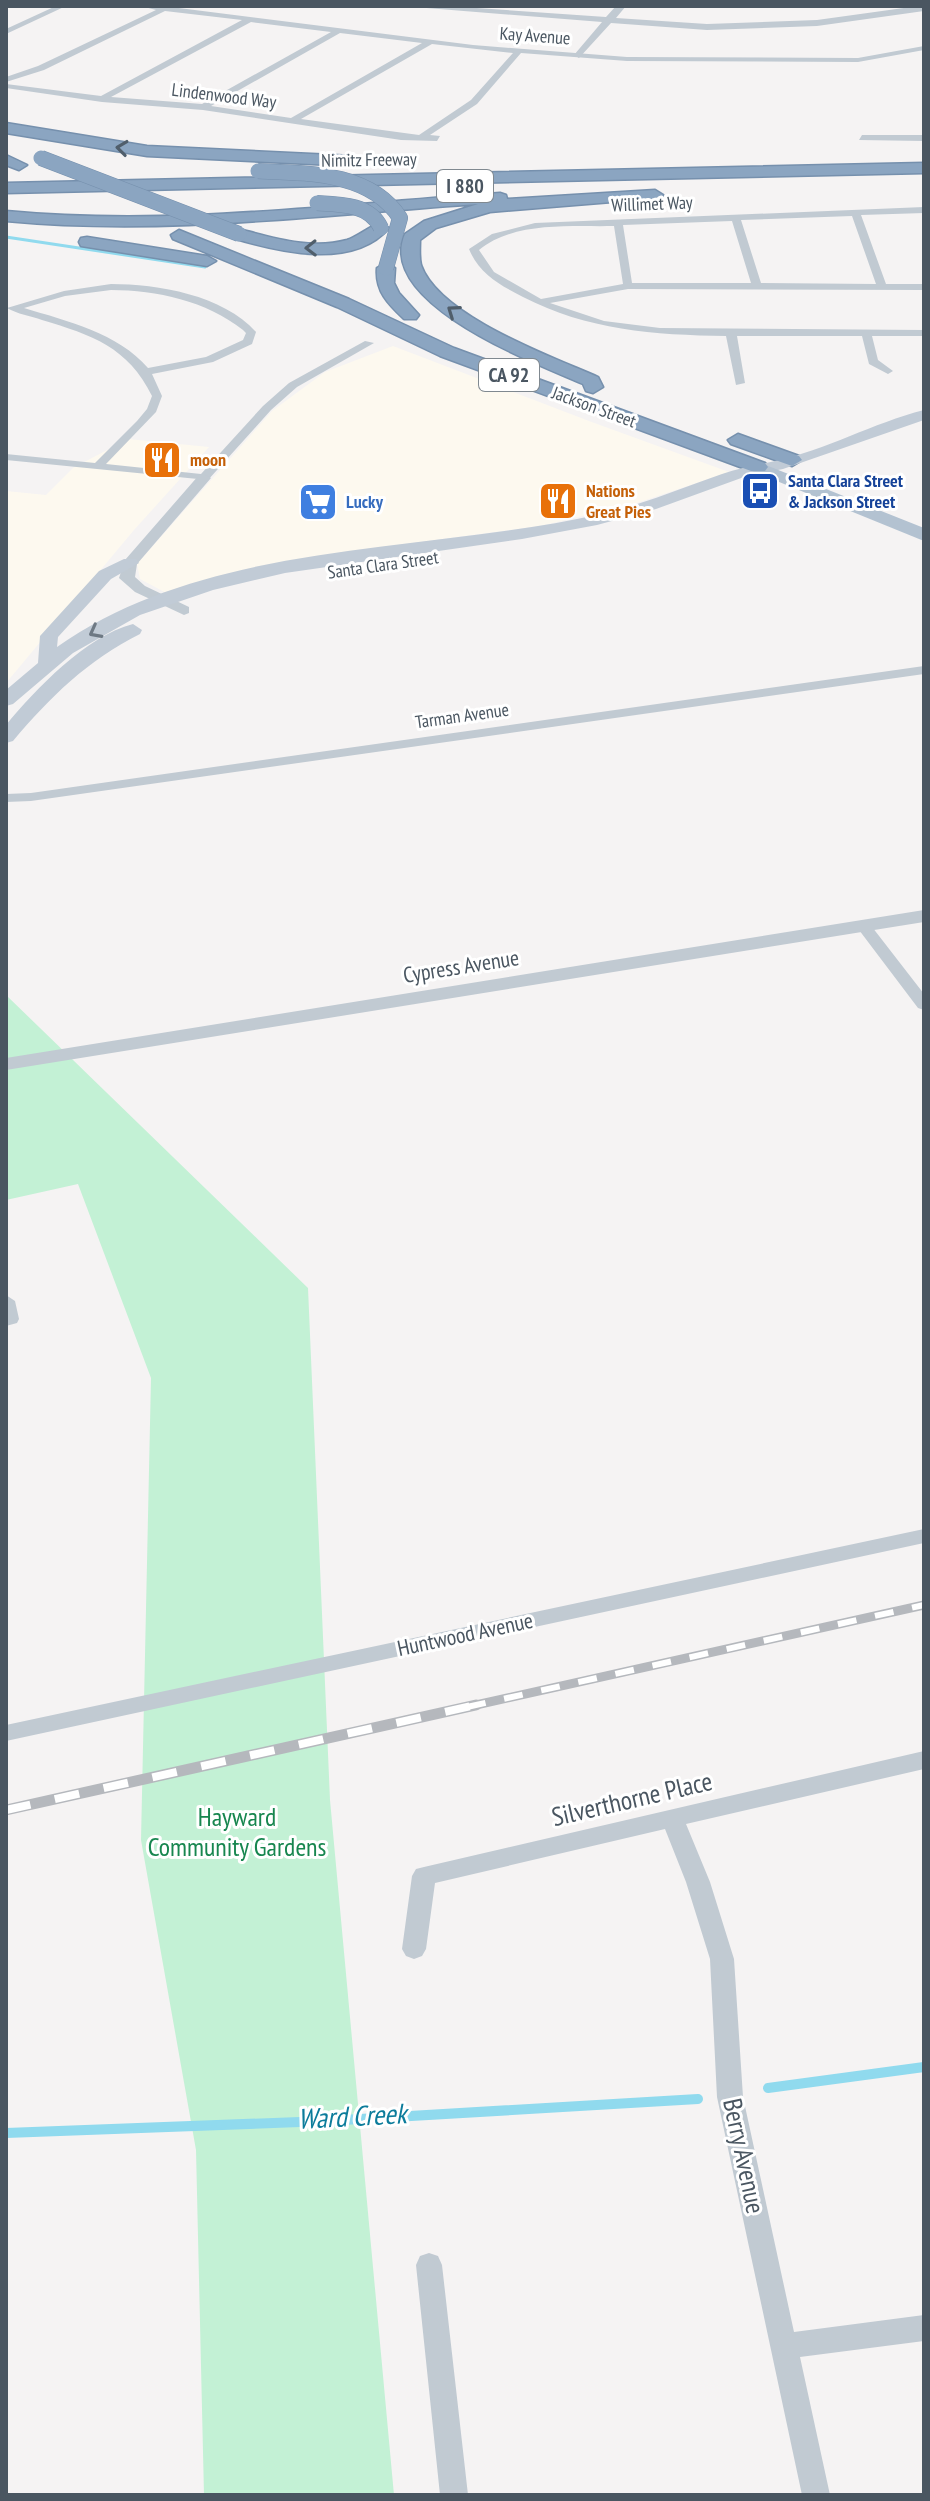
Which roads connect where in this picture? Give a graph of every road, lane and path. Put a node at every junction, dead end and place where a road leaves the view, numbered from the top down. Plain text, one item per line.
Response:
1 (62, 6) edge
2 (145, 6) edge
3 (407, 6) edge
4 (438, 6) edge
5 (621, 6) edge
6 (912, 6) edge
7 (164, 8) junction
8 (924, 8) edge
9 (250, 19) junction
10 (608, 20) junction
11 (339, 30) junction
12 (6, 32) edge
13 (430, 42) junction
14 (923, 49) edge
15 (519, 51) junction
16 (579, 55) junction
17 (6, 83) edge
18 (102, 99) junction
19 (203, 107) junction
20 (292, 121) junction
21 (6, 128) edge
22 (423, 136) junction
23 (437, 138) dead end
24 (862, 138) dead end
25 (924, 138) edge
26 (6, 145) edge
27 (376, 162) dead end
28 (405, 163) dead end
29 (480, 165) junction
30 (9, 166) edge
31 (901, 168) junction
32 (858, 170) junction
33 (924, 174) edge
34 (95, 180) junction
35 (770, 184) junction
36 (626, 187) junction
37 (6, 188) edge
38 (747, 190) dead end
39 (680, 194) dead end
40 (6, 197) edge
41 (924, 210) edge
42 (855, 212) junction
43 (735, 217) junction
44 (8, 221) edge
45 (618, 221) junction
46 (219, 250) junction
47 (628, 286) junction
48 (757, 286) junction
49 (882, 287) junction
50 (924, 287) edge
51 (539, 302) junction
52 (10, 308) edge
53 (410, 315) junction
54 (731, 333) junction
55 (866, 333) junction
56 (924, 333) edge
57 (369, 343) dead end
58 (888, 371) dead end
59 (146, 372) junction
60 (740, 383) dead end
61 (593, 387) junction
62 (924, 415) edge
63 (6, 457) edge
64 (98, 466) junction
65 (775, 466) junction
66 (818, 471) dead end
67 (204, 478) junction
68 (924, 535) edge
69 (130, 563) junction
70 (175, 605) junction
71 (46, 661) junction
72 (924, 670) edge
73 (6, 700) edge
74 (9, 729) edge
75 (6, 798) edge
76 (924, 916) edge
77 (864, 926) junction
78 (924, 1005) edge
79 (6, 1064) edge
80 (6, 1301) edge
81 (6, 1320) edge
82 (924, 1536) edge
83 (6, 1733) edge
84 (924, 1760) edge
85 (672, 1819) junction
86 (414, 1949) dead end
87 (429, 2265) dead end
88 (924, 2328) edge
89 (786, 2346) junction
90 (454, 2495) edge
91 (816, 2495) edge

1 - 12 street
2 - 7 street, Kay Avenue
3 - 10 street
4 - 10 street
5 - 10 street
6 - 10 street
7 - 9 street, Kay Avenue
7 - 17 street
8 - 10 street
9 - 11 street, Kay Avenue
9 - 18 street
10 - 16 street
11 - 13 street, Kay Avenue
11 - 19 street
13 - 15 street, Kay Avenue
13 - 20 street
14 - 16 street, Kay Avenue
15 - 16 street, Kay Avenue
15 - 22 street
17 - 18 street, Lindenwood Way
18 - 19 street, Lindenwood Way
19 - 20 street, Lindenwood Way
20 - 22 street, Lindenwood Way
27 -> 21 highway
22 - 23 street, Lindenwood Way
24 - 25 street
26 - 34 highway, CA 92, bridge
28 - 29 highway
29 - 30 highway
29 - 31 highway
30 - 46 highway, CA 92
30 - 53 highway, bridge
31 - 32 highway, Nimitz Freeway / I 880
31 - 33 highway, Nimitz Freeway / I 880
32 - 33 highway, I 880
32 - 37 highway, Nimitz Freeway / I 880
33 - 35 highway, Nimitz Freeway / I 880
33 - 40 highway, I 880
44 -> 34 highway, bridge
34 - 46 highway, CA 92, bridge
35 - 36 highway, Nimitz Freeway / I 880
35 - 38 highway
36 - 40 highway, Nimitz Freeway / I 880
36 - 44 highway
61 -> 39 highway
41 - 42 street, Willimet Way
42 - 43 street, Willimet Way
42 - 49 street
43 - 45 street, Willimet Way
43 - 48 street
44 - 46 highway
45 - 47 street
45 - 51 street, Willimet Way
46 - 53 highway, CA 92
46 - 65 highway
46 - 65 highway, Jackson Street / CA 92
47 - 48 street
47 - 51 street
48 - 49 street
49 - 50 street
51 - 54 street
52 - 59 street
52 - 59 street
53 - 61 highway, CA 92
54 - 55 street
54 - 60 street
55 - 56 street
55 - 58 street
57 - 67 street
59 - 64 street
61 - 65 highway, Jackson Street / CA 92
62 - 65 main road, Santa Clara Street
63 - 64 street
64 - 67 street
65 - 66 main road, CA 92
65 - 68 main road, CA 92
65 - 70 main road, Santa Clara Street
67 - 69 street
69 - 70 street
69 - 71 main road
70 -> 71 main road, Santa Clara Street
70 - 74 main road, Santa Clara Street
71 - 73 main road, Santa Clara Street
72 - 75 street, Tarman Avenue
76 - 77 street, Cypress Avenue
77 - 78 street
77 - 79 street, Cypress Avenue
80 - 81 street
82 - 83 street, Huntwood Avenue
84 - 85 street, Silverthorne Place
85 - 86 street, Silverthorne Place
85 - 89 street, Berry Avenue
87 - 90 street
88 - 89 street
89 - 91 street, Berry Avenue

